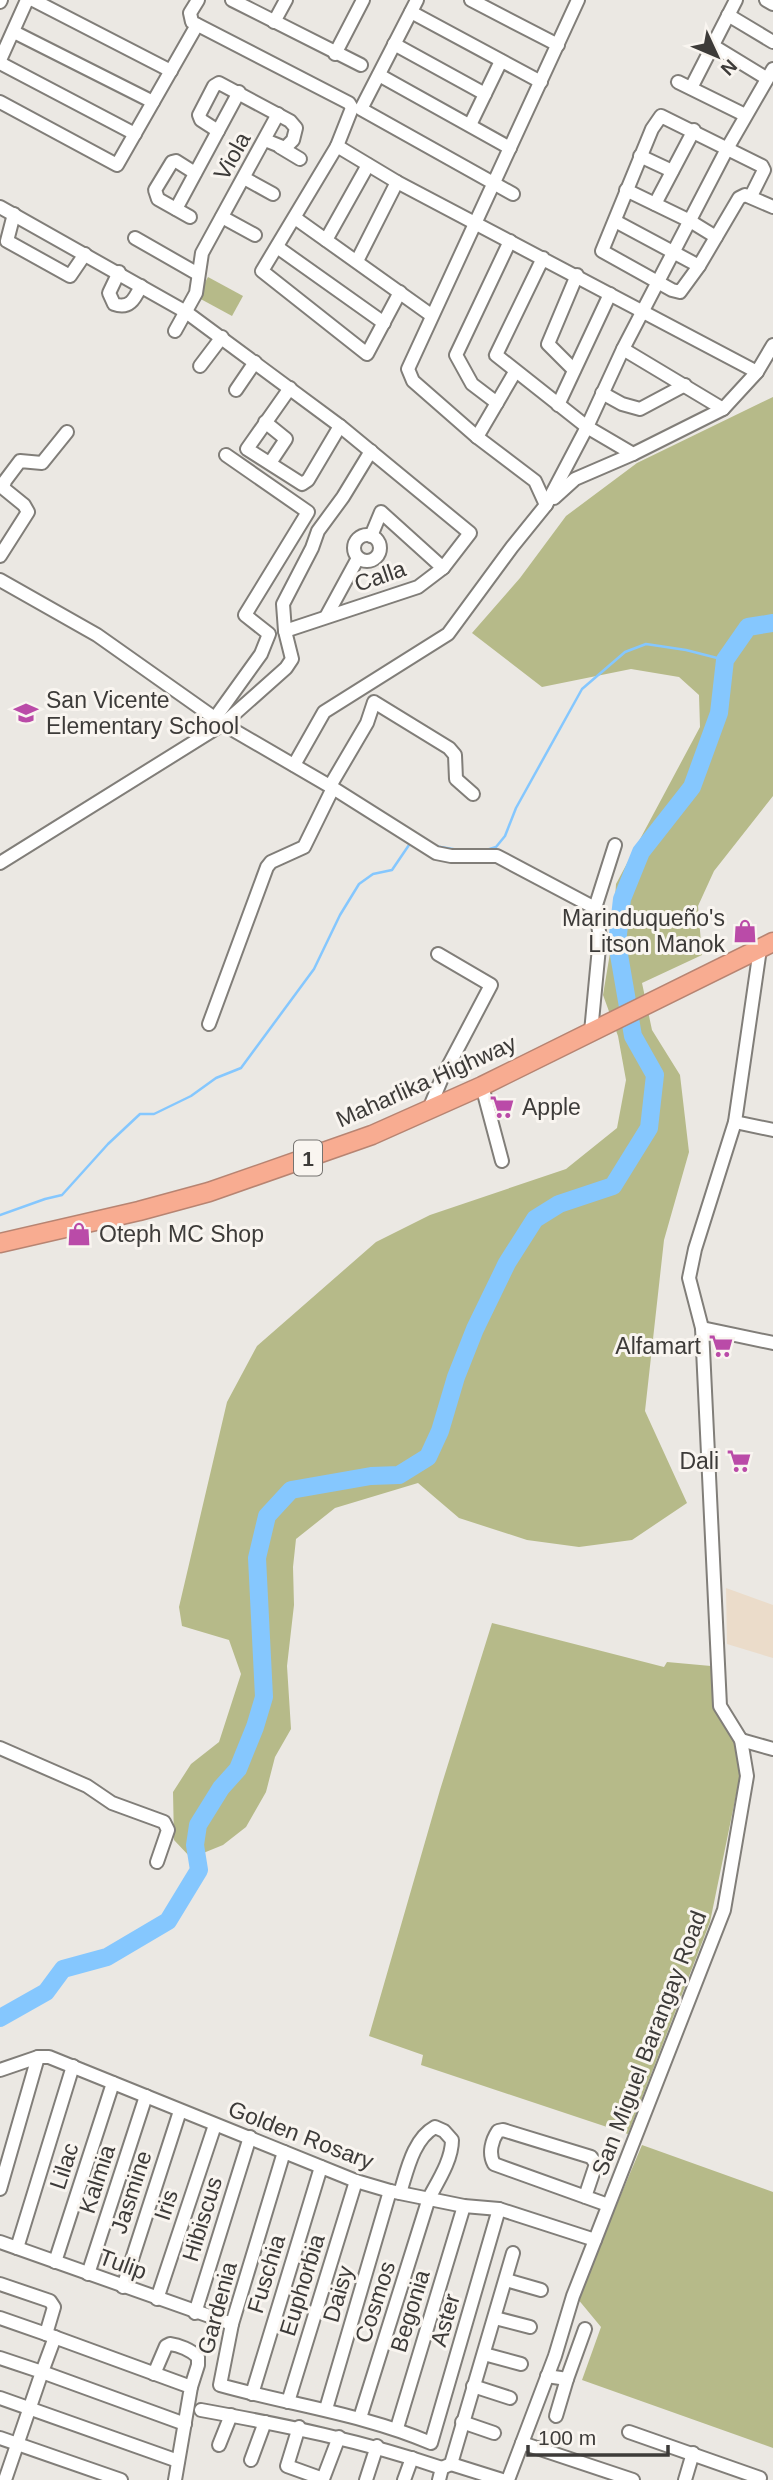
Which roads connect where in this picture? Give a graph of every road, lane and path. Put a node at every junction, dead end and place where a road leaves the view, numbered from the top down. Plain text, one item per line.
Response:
1 (27, 0) edge
2 (33, 0) edge
3 (198, 0) edge
4 (232, 0) edge
5 (286, 0) edge
6 (363, 0) edge
7 (471, 0) edge
8 (578, 0) edge
9 (736, 0) edge
10 (766, 0) edge
11 (773, 4) edge
12 (414, 6) edge
13 (728, 15) junction
14 (274, 22) junction
15 (197, 26) junction
16 (14, 32) junction
17 (773, 42) edge
18 (394, 44) junction
19 (558, 45) junction
20 (712, 45) junction
21 (335, 54) junction
22 (501, 61) junction
23 (0, 62) edge
24 (361, 65) dead end
25 (171, 71) junction
26 (769, 74) edge
27 (379, 75) junction
28 (541, 82) junction
29 (678, 82) dead end
30 (691, 88) junction
31 (239, 92) junction
32 (485, 94) junction
33 (0, 102) edge
34 (153, 102) junction
35 (278, 114) junction
36 (745, 115) junction
37 (470, 125) junction
38 (694, 130) junction
39 (218, 131) junction
40 (135, 134) junction
41 (265, 140) junction
42 (337, 146) junction
43 (280, 147) junction
44 (728, 147) junction
45 (510, 148) junction
46 (640, 156) junction
47 (300, 159) dead end
48 (368, 165) junction
49 (673, 171) junction
50 (195, 173) junction
51 (244, 178) junction
52 (397, 182) junction
53 (493, 183) junction
54 (626, 190) junction
55 (273, 194) dead end
56 (513, 194) dead end
57 (751, 196) junction
58 (655, 204) junction
59 (0, 206) edge
60 (773, 207) edge
61 (176, 209) junction
62 (13, 214) junction
63 (190, 217) dead end
64 (222, 217) junction
65 (295, 218) junction
66 (615, 221) junction
67 (690, 221) junction
68 (474, 223) junction
69 (255, 235) dead end
70 (716, 237) junction
71 (135, 238) dead end
72 (326, 240) junction
73 (510, 241) junction
74 (277, 247) junction
75 (85, 254) junction
76 (673, 254) junction
77 (543, 258) junction
78 (357, 261) junction
79 (699, 266) junction
80 (118, 272) junction
81 (198, 274) junction
82 (577, 275) junction
83 (658, 282) junction
84 (141, 286) junction
85 (400, 292) junction
86 (610, 294) junction
87 (642, 311) junction
88 (186, 312) junction
89 (431, 315) junction
90 (384, 323) junction
91 (175, 331) dead end
92 (222, 337) junction
93 (773, 345) edge
94 (623, 349) junction
95 (255, 362) junction
96 (200, 366) dead end
97 (574, 370) junction
98 (515, 372) junction
99 (757, 372) junction
100 (685, 386) junction
101 (290, 388) junction
102 (236, 390) dead end
103 (602, 393) junction
104 (497, 403) junction
105 (558, 405) junction
106 (723, 409) junction
107 (265, 422) junction
108 (340, 426) junction
109 (587, 427) junction
110 (67, 432) dead end
111 (477, 437) junction
112 (371, 451) junction
113 (633, 453) junction
114 (226, 455) dead end
115 (271, 463) junction
116 (546, 505) junction
117 (370, 536) junction
118 (0, 556) edge
119 (358, 558) junction
120 (443, 568) junction
121 (0, 580) edge
122 (327, 615) junction
123 (285, 631) junction
124 (219, 721) junction
125 (294, 765) junction
126 (331, 787) junction
127 (472, 794) dead end
128 (615, 845) dead end
129 (4, 857) edge
130 (595, 908) junction
131 (766, 946) edge
132 (438, 954) dead end
133 (209, 1024) dead end
134 (595, 1030) junction
135 (482, 1086) junction
136 (429, 1109) junction
137 (735, 1122) junction
138 (773, 1130) edge
139 (502, 1161) dead end
140 (0, 1243) edge
141 (702, 1328) junction
142 (773, 1343) edge
143 (741, 1740) junction
144 (0, 1748) edge
145 (773, 1749) edge
146 (157, 1862) dead end
147 (38, 2057) junction
148 (73, 2066) junction
149 (0, 2070) edge
150 (113, 2083) junction
151 (146, 2096) junction
152 (180, 2111) junction
153 (215, 2125) junction
154 (250, 2137) junction
155 (284, 2152) junction
156 (321, 2167) junction
157 (356, 2180) junction
158 (0, 2189) edge
159 (395, 2192) junction
160 (585, 2197) junction
161 (429, 2198) junction
162 (608, 2205) junction
163 (464, 2206) junction
164 (499, 2209) junction
165 (595, 2240) junction
166 (0, 2242) edge
167 (17, 2248) junction
168 (513, 2253) dead end
169 (55, 2262) junction
170 (88, 2274) junction
171 (506, 2280) junction
172 (0, 2284) edge
173 (123, 2287) junction
174 (541, 2290) dead end
175 (157, 2299) junction
176 (195, 2313) junction
177 (0, 2318) edge
178 (495, 2318) junction
179 (232, 2324) junction
180 (530, 2327) dead end
181 (585, 2329) dead end
182 (51, 2336) junction
183 (484, 2354) junction
184 (0, 2358) edge
185 (521, 2364) dead end
186 (42, 2372) junction
187 (154, 2374) junction
188 (547, 2376) junction
189 (567, 2379) junction
190 (473, 2386) junction
191 (191, 2387) junction
192 (252, 2394) junction
193 (0, 2398) edge
194 (510, 2398) dead end
195 (288, 2402) junction
196 (30, 2409) junction
197 (326, 2409) junction
198 (201, 2410) dead end
199 (231, 2415) junction
200 (556, 2416) dead end
201 (360, 2418) junction
202 (265, 2422) junction
203 (462, 2422) junction
204 (185, 2424) junction
205 (299, 2427) junction
206 (397, 2428) junction
207 (629, 2432) dead end
208 (494, 2433) dead end
209 (338, 2437) junction
210 (0, 2438) edge
211 (431, 2443) joint
212 (522, 2443) junction
213 (18, 2444) junction
214 (219, 2445) dead end
215 (377, 2446) junction
216 (693, 2453) junction
217 (412, 2458) junction
218 (251, 2460) dead end
219 (178, 2462) junction
220 (444, 2470) edge
221 (626, 2479) edge
222 (3, 2480) edge
223 (121, 2480) edge
224 (175, 2480) edge
225 (366, 2480) edge
226 (404, 2480) edge
227 (502, 2480) edge
228 (508, 2480) edge
229 (685, 2480) edge
230 (758, 2480) edge

1 - 16 street
2 - 25 street
3 - 15 street
4 - 14 street
5 - 14 street
6 - 21 street
7 - 19 street
8 - 19 street
9 - 13 street
10 - 11 street
12 - 18 street
12 - 22 street
13 - 17 street
13 - 20 street
14 - 21 street
15 - 25 street
15 - 42 street
16 - 23 street
16 - 34 street
18 - 27 street
18 - 32 street
19 - 28 street
20 - 26 street
20 - 30 street
21 - 24 street
22 - 28 street
22 - 32 street
23 - 40 street
25 - 34 street
26 - 36 street
27 - 37 street
27 - 53 street
28 - 45 street
29 - 30 street
30 - 36 street
31 - 35 street
31 - 39 street
31 - 39 street
32 - 37 street
33 - 40 street
34 - 40 street
35 - 41 street, Viola
35 - 43 street
36 - 44 street
37 - 45 street
38 - 44 street
38 - 46 street
38 - 49 street
39 - 50 street
41 - 43 street
41 - 51 street, Viola
42 - 48 street
42 - 65 street
43 - 47 street
44 - 57 street
44 - 67 street
45 - 53 street
46 - 49 street
46 - 54 street
48 - 52 street
48 - 72 street
49 - 58 street
50 - 61 street
50 - 61 street
51 - 55 street
51 - 64 street, Viola
52 - 68 street
52 - 78 street
53 - 56 street
53 - 68 street
54 - 58 street
54 - 66 street
57 - 60 street
57 - 70 street
58 - 67 street
59 - 62 street
61 - 63 street
62 - 75 street
62 - 75 street
64 - 69 street, Viola
64 - 81 street, Viola
65 - 72 street
65 - 74 street
66 - 76 street
66 - 83 street
67 - 70 street
67 - 76 street
68 - 73 street
68 - 89 street
70 - 79 street
71 - 81 street
72 - 78 street
73 - 77 street
73 - 104 street
74 - 90 street
74 - 90 street
75 - 80 street
76 - 79 street
76 - 83 street
77 - 82 street
77 - 98 street
78 - 85 street
79 - 83 street
80 - 84 street
80 - 84 street
81 - 88 street, Viola
82 - 86 street
82 - 97 street
83 - 87 street
84 - 88 street
85 - 89 street
85 - 90 street
86 - 87 street
86 - 97 street
87 - 94 street
87 - 99 street
88 - 91 street, Viola
88 - 92 street
89 - 111 street
92 - 95 street
92 - 96 street
93 - 99 street
94 - 100 street
94 - 103 street
95 - 101 street
95 - 102 street
97 - 105 street
98 - 104 street
98 - 105 street
99 - 106 street
100 - 103 street
100 - 106 street
101 - 107 street
101 - 108 street
103 - 109 street
104 - 111 street
105 - 109 street
106 - 113 street
107 - 115 street
107 - 115 street
108 - 112 street
108 - 115 street
109 - 113 street
109 - 116 street
110 - 118 street
111 - 116 street
112 - 120 street, Calla
112 - 123 street
113 - 116 street
114 - 124 street
116 - 125 street
117 - 119 street
117 - 119 street
117 - 120 street
119 - 122 street
120 - 122 street, Calla
121 - 124 street
122 - 123 street, Calla
123 - 124 street
124 - 125 street
124 - 129 street
125 - 126 street
126 - 127 street
126 - 130 street
126 - 133 street
128 - 130 street
130 - 134 street
131 - 134 highway, Maharlika Highway / 1
131 - 137 street, San Miguel Barangay Road
132 - 136 street
134 - 135 highway, Maharlika Highway / 1
135 - 136 highway, Maharlika Highway / 1
135 - 139 street
136 - 140 highway, Maharlika Highway / 1
137 - 138 street
137 - 141 street, San Miguel Barangay Road
141 - 142 street
141 - 143 street, San Miguel Barangay Road
143 - 145 street
143 - 162 street, San Miguel Barangay Road
144 - 146 street
147 - 148 street, Golden Rosary
147 - 149 street
147 - 158 street
148 - 150 street, Golden Rosary
148 - 167 street
150 - 151 street, Golden Rosary
150 - 169 street, Lilac
151 - 152 street, Golden Rosary
151 - 170 street, Kalmia
152 - 153 street, Golden Rosary
152 - 173 street, Jasmine
153 - 154 street, Golden Rosary
153 - 175 street, Iris
154 - 155 street, Golden Rosary
154 - 176 street, Hibiscus
155 - 156 street, Golden Rosary
155 - 179 street, Gardenia
156 - 157 street, Golden Rosary
156 - 192 street, Fuschia
157 - 159 street, Golden Rosary
157 - 195 street, Euphorbia
159 - 161 street, Golden Rosary
159 - 161 street, Daisy
159 - 197 street, Daisy
160 - 160 street
160 - 162 street
161 - 163 street, Golden Rosary
161 - 201 street, Cosmos
162 - 165 street, San Miguel Barangay Road
163 - 164 street, Golden Rosary
163 - 206 street, Begonia
164 - 165 street, Golden Rosary
164 - 211 street, Aster
165 - 188 street, San Miguel Barangay Road
166 - 167 street, Tulip
167 - 169 street, Tulip
168 - 171 street
169 - 170 street, Tulip
170 - 173 street, Tulip
171 - 174 street
171 - 178 street
172 - 182 street
173 - 175 street, Tulip
175 - 176 street, Tulip
176 - 179 street, Tulip
177 - 182 street
178 - 180 street
178 - 183 street
179 - 192 street, Gardenia
181 - 189 street
182 - 186 street
182 - 187 street
183 - 185 street
183 - 190 street
184 - 186 street
186 - 196 street
186 - 204 street
187 - 191 street
187 - 191 street
188 - 189 street
188 - 212 street, San Miguel Barangay Road
189 - 200 street
190 - 194 street
190 - 203 street
191 - 204 street
192 - 195 street, Gardenia
193 - 196 street
195 - 197 street, Gardenia
196 - 213 street
196 - 219 street
197 - 201 street, Gardenia
198 - 199 street
199 - 202 street
199 - 214 street
201 - 206 street, Gardenia
202 - 205 street
202 - 218 street
203 - 208 street
203 - 220 street
204 - 219 street
205 - 209 street
205 - 209 street
206 - 211 street, Gardenia
207 - 216 street
209 - 215 street
210 - 213 street
212 - 221 street
212 - 228 street, San Miguel Barangay Road
213 - 222 street
213 - 223 street
215 - 217 street
215 - 225 street
216 - 229 street
216 - 230 street
217 - 220 street
217 - 226 street
219 - 224 street
220 - 227 street

